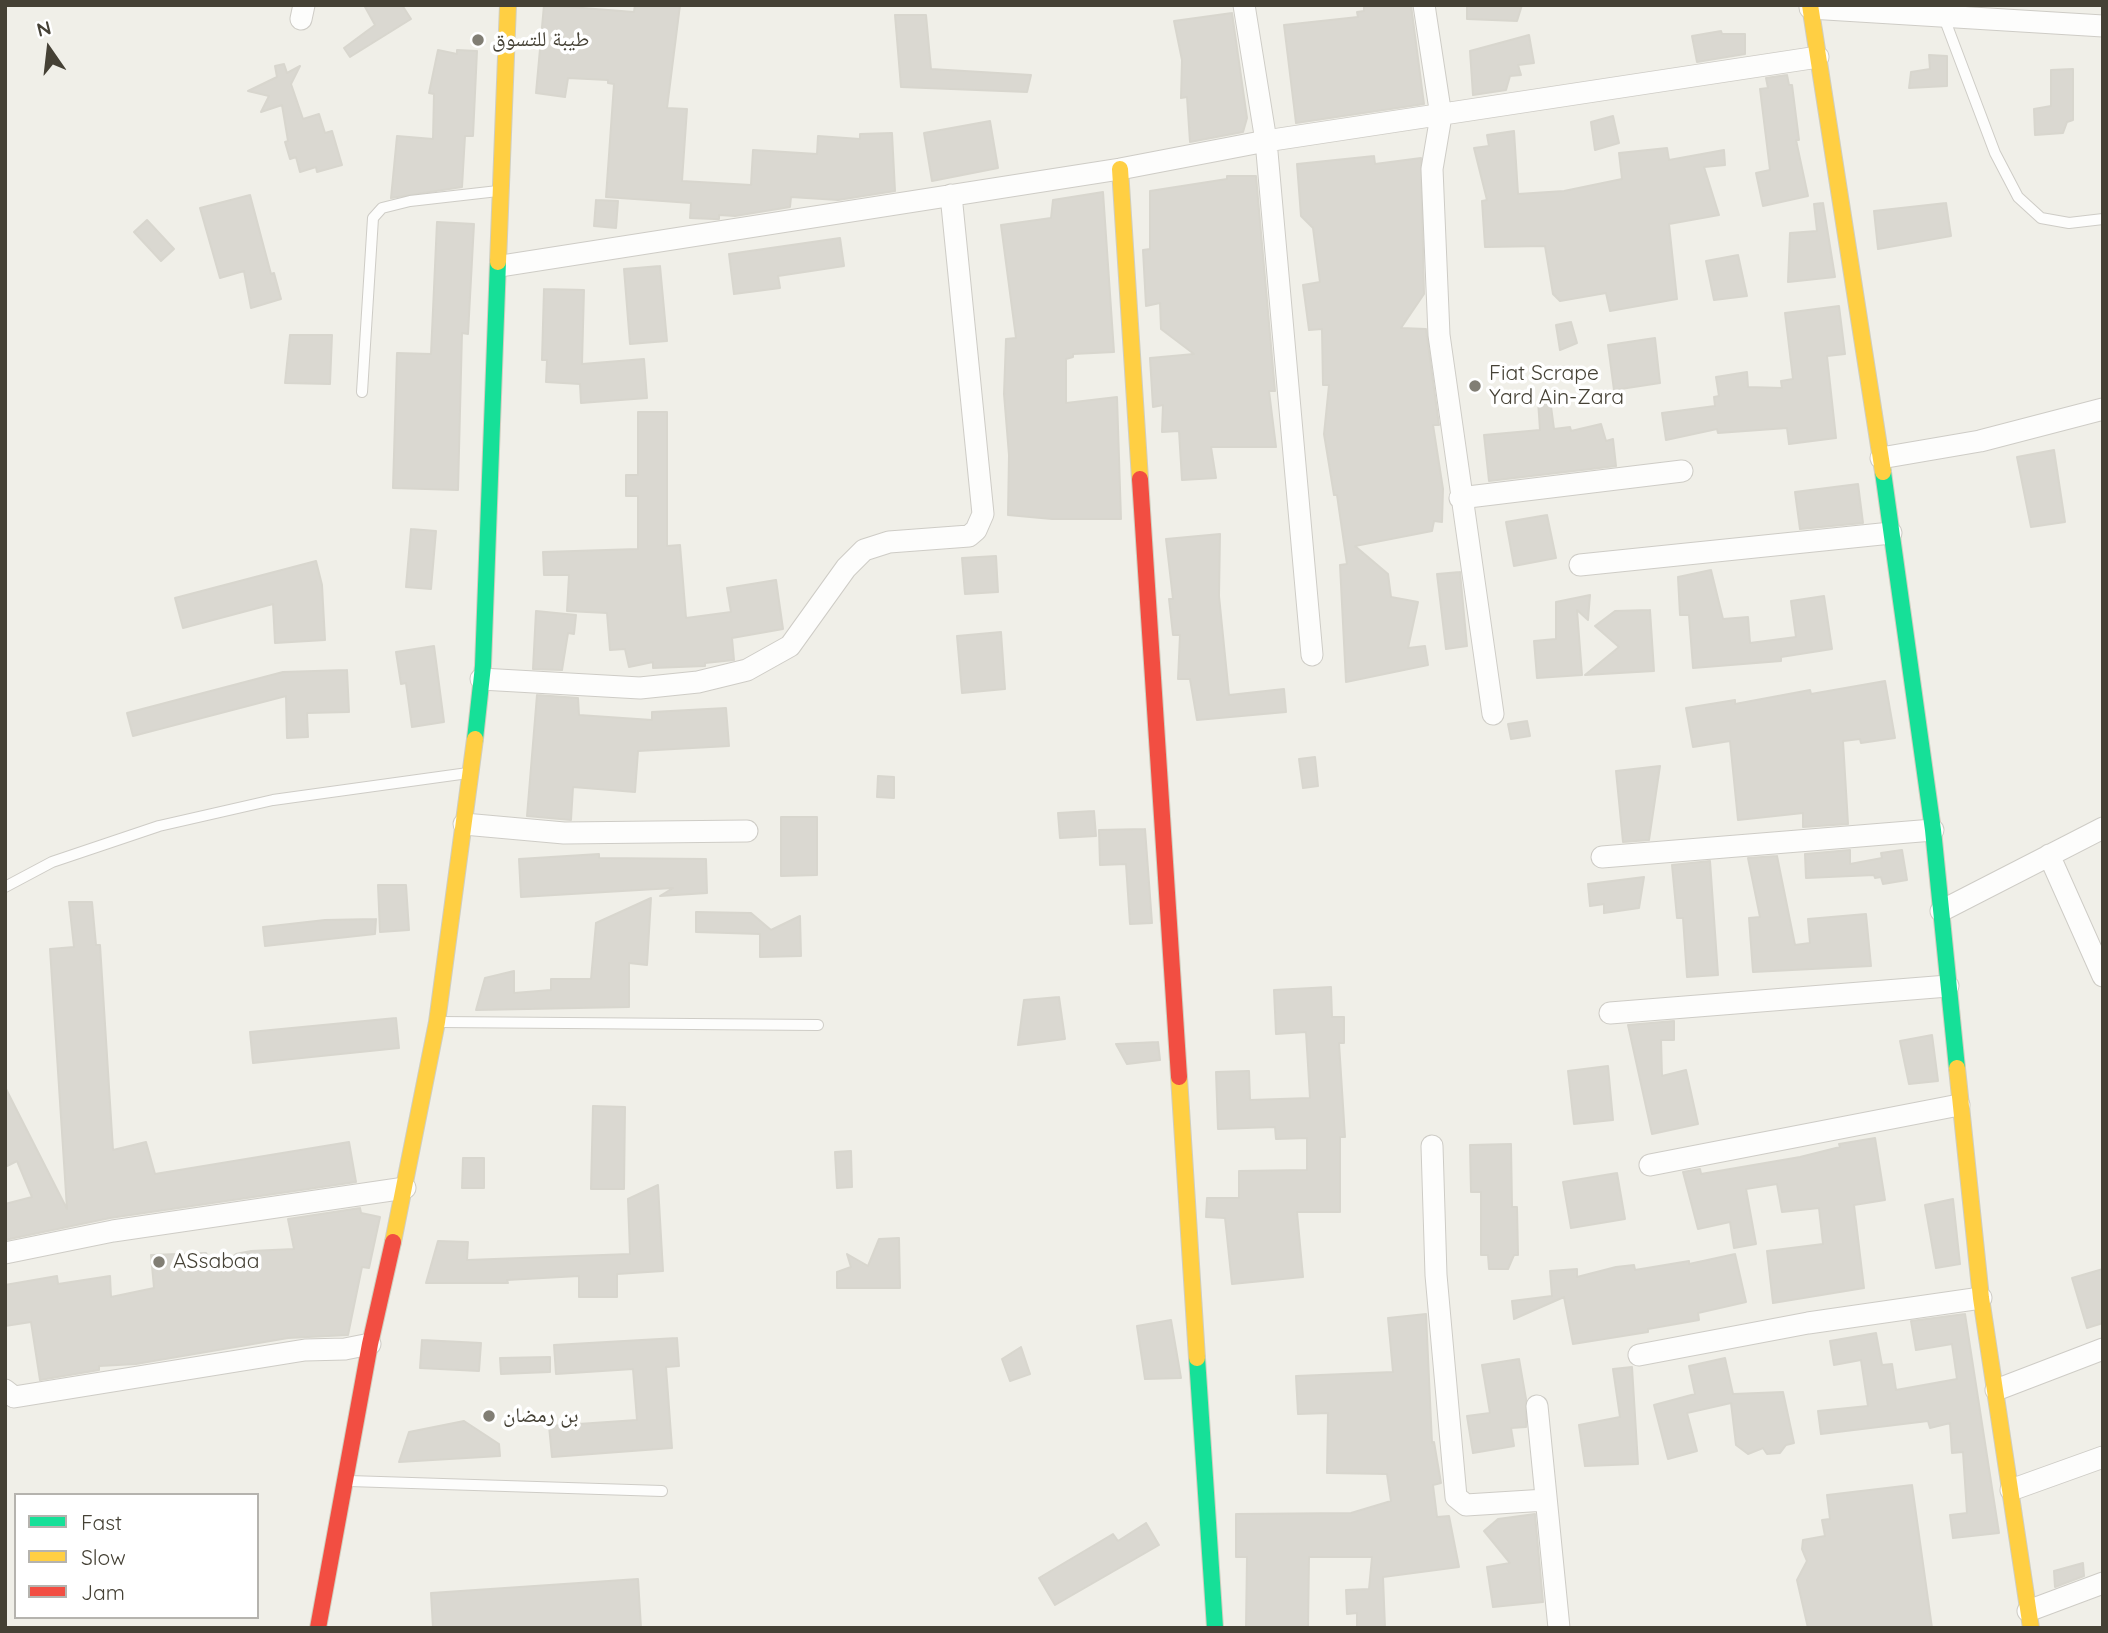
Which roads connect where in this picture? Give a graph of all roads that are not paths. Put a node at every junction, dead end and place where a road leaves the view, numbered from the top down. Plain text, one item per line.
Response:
1 (508, 5) edge
2 (1244, 5) edge
3 (1424, 5) edge
4 (1810, 7) edge
5 (1956, 12) edge
6 (2103, 26) edge
7 (1818, 57) junction
8 (1441, 116) junction
9 (1266, 141) junction
10 (1120, 169) junction
11 (500, 191) junction
12 (951, 195) junction
13 (2103, 219) edge
14 (501, 266) junction
15 (362, 392) dead end
16 (2103, 409) edge
17 (1881, 458) junction
18 (1682, 471) dead end
19 (1460, 498) junction
20 (1891, 533) junction
21 (1580, 565) dead end
22 (1312, 655) dead end
23 (481, 678) junction
24 (1493, 713) dead end
25 (471, 772) junction
26 (464, 824) junction
27 (2103, 828) edge
28 (1933, 830) junction
29 (747, 831) dead end
30 (2049, 856) junction
31 (1602, 857) dead end
32 (5, 887) edge
33 (1941, 911) junction
34 (2103, 976) edge
35 (1948, 986) junction
36 (1610, 1013) dead end
37 (437, 1022) junction
38 (818, 1025) dead end
39 (1959, 1105) junction
40 (1432, 1146) dead end
41 (1650, 1165) dead end
42 (405, 1188) junction
43 (5, 1253) edge
44 (1981, 1298) junction
45 (370, 1344) junction
46 (2103, 1349) edge
47 (1639, 1355) dead end
48 (5, 1390) edge
49 (1996, 1390) junction
50 (1537, 1406) dead end
51 (2103, 1457) edge
52 (346, 1480) junction
53 (2011, 1490) junction
54 (662, 1491) dead end
55 (1546, 1500) junction
56 (2103, 1583) edge
57 (2030, 1619) edge
58 (318, 1628) edge
59 (1215, 1628) edge
60 (1559, 1628) edge

1 - 11 street
2 - 9 street
3 - 8 street
4 - 5 street
4 - 7 street
5 - 6 street
5 - 13 lane
7 - 8 street
7 - 17 street
8 - 9 street
8 - 19 street
9 - 10 street
9 - 22 street
10 - 12 street
10 - 59 street
11 - 14 street
11 - 15 lane
12 - 14 street
12 - 23 street
14 - 23 street
16 - 17 street
17 - 20 street
18 - 19 street
19 - 24 street
20 - 21 street
20 - 28 street
23 - 25 street
25 - 26 street
25 - 32 lane
26 - 29 street
26 - 37 street
27 - 30 street
28 - 31 street
28 - 33 street
30 - 33 street
30 - 34 street
33 - 35 street
35 - 36 street
35 - 39 street
37 - 38 lane
37 - 42 street
39 - 41 street
39 - 44 street
40 - 55 street
42 - 43 street
42 - 45 street
44 - 47 street
44 - 49 street
45 - 48 street
45 - 52 street
46 - 49 street
49 - 53 street
50 - 55 street
51 - 53 street
52 - 54 lane
52 - 58 street
53 - 57 street
55 - 60 street
56 - 57 street

